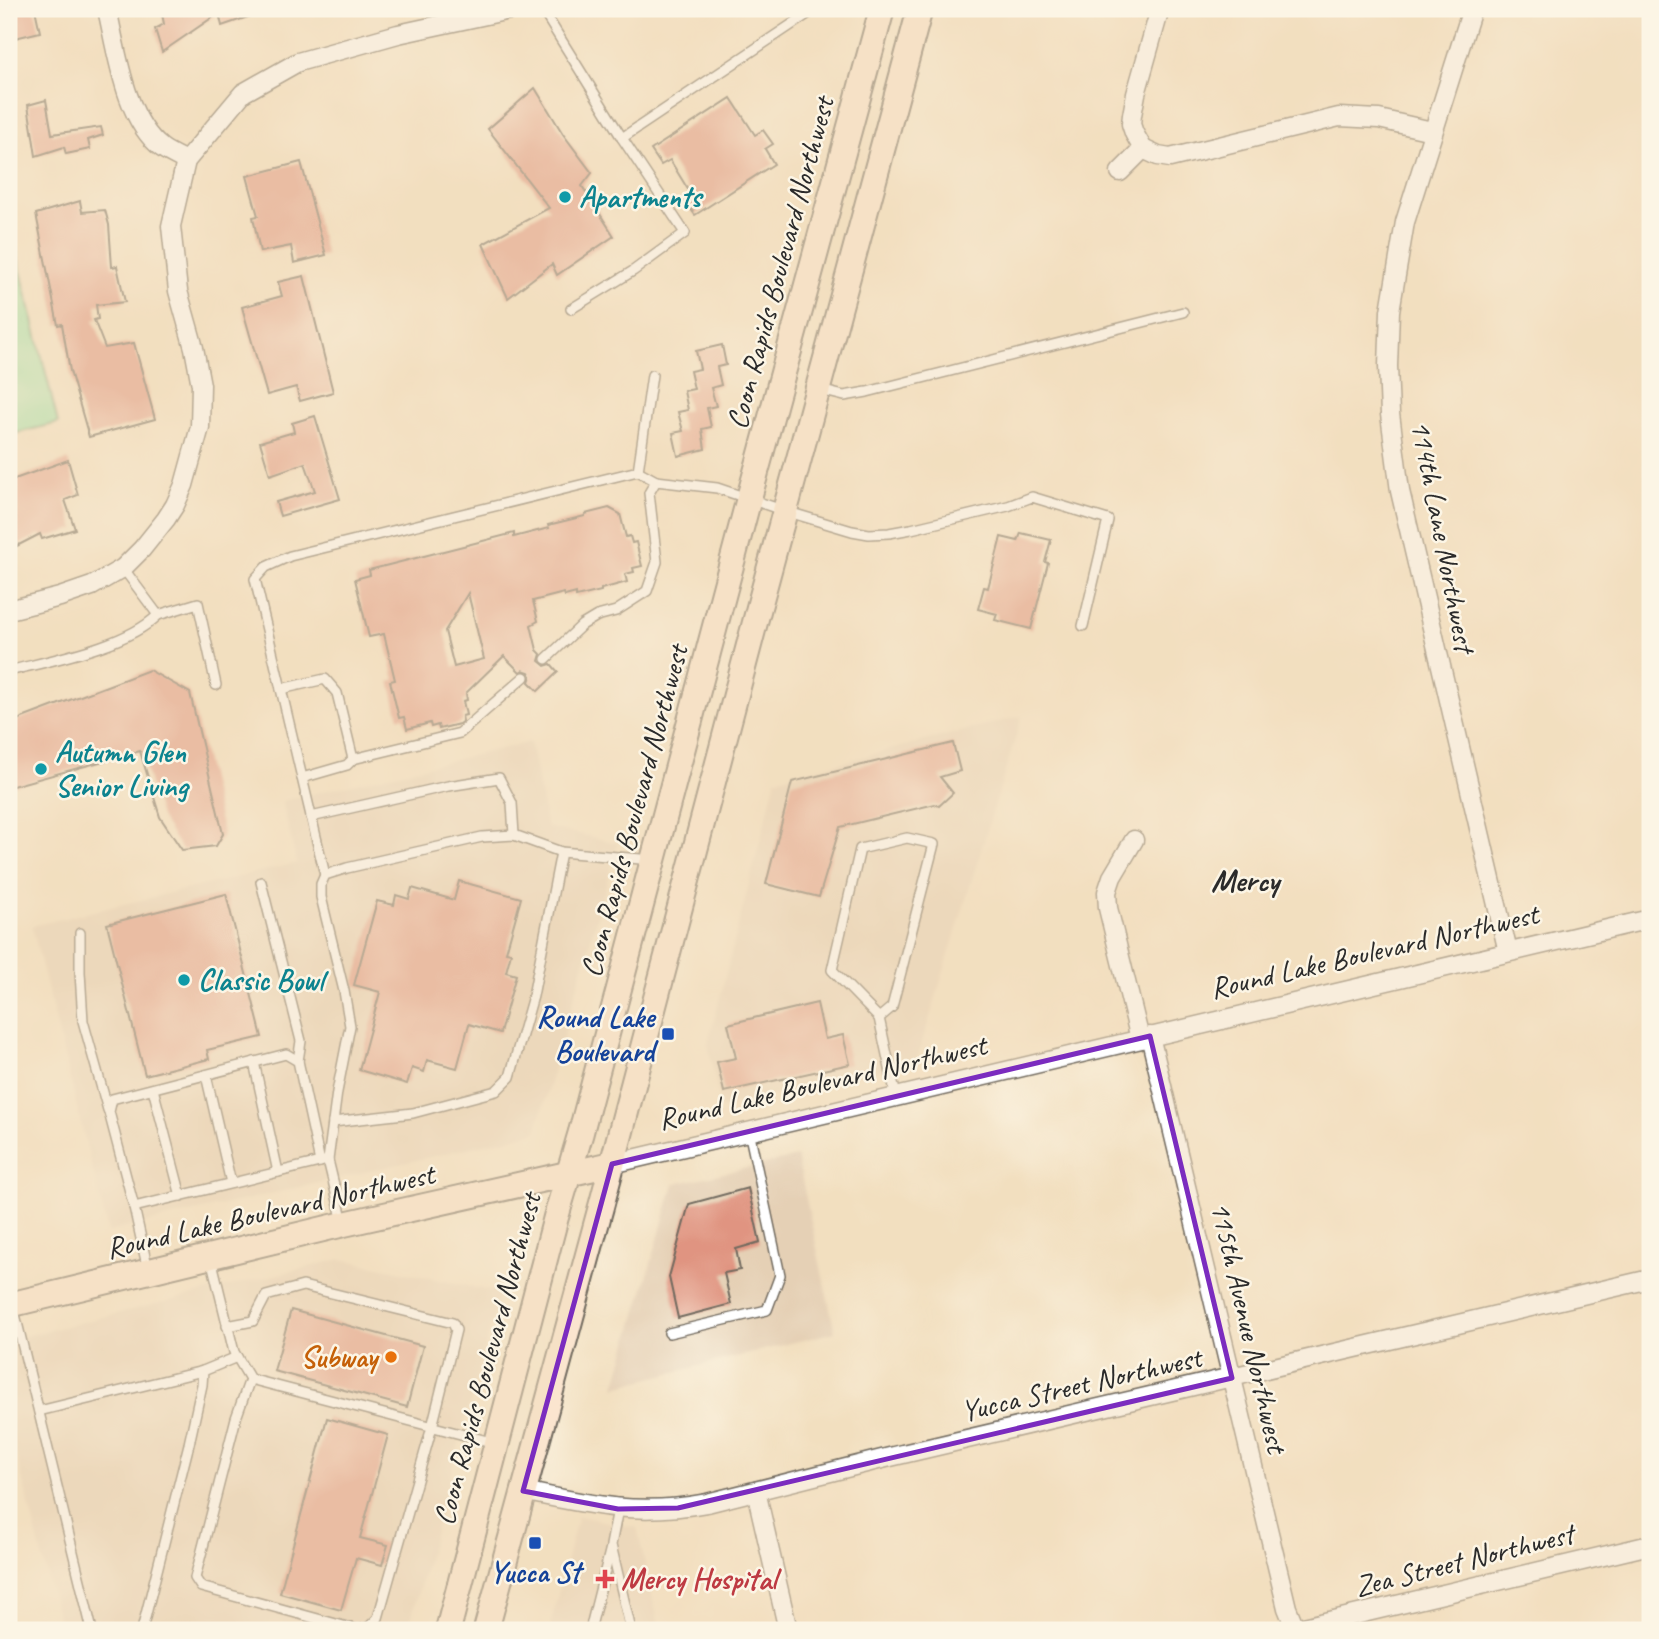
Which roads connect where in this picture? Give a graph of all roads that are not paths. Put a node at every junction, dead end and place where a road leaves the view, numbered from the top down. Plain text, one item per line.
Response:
1 (107, 9) edge
2 (514, 9) edge
3 (542, 9) edge
4 (815, 9) edge
5 (882, 9) edge
6 (920, 9) edge
7 (1160, 9) edge
8 (1472, 9) edge
9 (1432, 131) junction
10 (622, 138) junction
11 (1143, 149) junction
12 (186, 161) junction
13 (1120, 172) dead end
14 (571, 309) dead end
15 (1183, 313) dead end
16 (653, 375) dead end
17 (818, 389) junction
18 (638, 471) junction
19 (656, 481) junction
20 (749, 498) junction
21 (785, 511) junction
22 (124, 568) junction
23 (9, 610) edge
24 (158, 614) junction
25 (1083, 626) dead end
26 (545, 659) dead end
27 (9, 671) edge
28 (524, 677) dead end
29 (216, 685) dead end
30 (281, 690) junction
31 (353, 759) junction
32 (302, 778) junction
33 (311, 817) junction
34 (514, 835) junction
35 (1134, 840) dead end
36 (561, 852) junction
37 (653, 860) junction
38 (325, 875) junction
39 (261, 882) dead end
40 (1650, 919) edge
41 (80, 933) dead end
42 (1508, 952) junction
43 (879, 1018) junction
44 (1145, 1037) junction
45 (298, 1061) junction
46 (254, 1062) junction
47 (206, 1075) junction
48 (153, 1089) junction
49 (896, 1096) junction
50 (108, 1112) junction
51 (333, 1122) junction
52 (749, 1131) junction
53 (324, 1161) junction
54 (612, 1164) junction
55 (278, 1172) junction
56 (568, 1174) junction
57 (231, 1184) junction
58 (181, 1196) junction
59 (134, 1207) junction
60 (344, 1224) junction
61 (210, 1257) junction
62 (149, 1272) junction
63 (1650, 1279) edge
64 (11, 1305) edge
65 (227, 1326) junction
66 (669, 1333) dead end
67 (237, 1357) junction
68 (203, 1371) junction
69 (1232, 1378) junction
70 (250, 1379) junction
71 (39, 1411) junction
72 (432, 1427) junction
73 (497, 1444) junction
74 (523, 1491) junction
75 (756, 1491) junction
76 (618, 1508) junction
77 (611, 1545) junction
78 (1650, 1545) edge
79 (92, 1630) edge
80 (142, 1630) edge
81 (448, 1630) edge
82 (485, 1630) edge
83 (590, 1630) edge
84 (631, 1630) edge
85 (788, 1630) edge
86 (1294, 1630) edge

1 - 12 street
2 - 12 street
3 - 10 lane
4 - 10 lane
5 - 20 main road, Coon Rapids Boulevard Northwest
6 - 17 main road
7 - 11 street
8 - 9 street, 114th Lane Northwest
9 - 11 street
9 - 42 street, 114th Lane Northwest
10 - 14 lane
11 - 13 street
12 - 22 street
15 - 17 lane
16 - 18 lane
17 - 21 main road
18 - 19 lane
18 - 30 lane
19 - 20 lane
19 - 26 lane
20 - 21 lane
20 - 37 main road, Coon Rapids Boulevard Northwest
21 - 25 lane
21 - 54 main road
22 - 23 street
22 - 24 lane
24 - 27 lane
24 - 29 lane
28 - 31 lane
30 - 31 lane
30 - 32 lane
31 - 32 lane
32 - 33 lane
33 - 34 lane
33 - 38 lane
34 - 36 lane
34 - 38 lane
35 - 44 street, 115th Avenue Northwest
36 - 37 lane
36 - 51 lane
37 - 56 main road, Coon Rapids Boulevard Northwest
38 - 51 lane
39 - 45 lane
40 - 42 street, Round Lake Boulevard Northwest
41 - 50 lane
42 - 44 street, Round Lake Boulevard Northwest
43 - 43 lane
43 - 49 lane
44 - 49 street, Round Lake Boulevard Northwest
44 - 69 street, 115th Avenue Northwest
45 - 46 lane
45 - 53 lane
46 - 47 lane
46 - 55 lane
47 - 48 lane
47 - 57 lane
48 - 50 lane
48 - 58 lane
49 - 52 street, Round Lake Boulevard Northwest
50 - 59 lane
51 - 53 lane
52 - 54 street, Round Lake Boulevard Northwest
52 - 66 lane
53 - 55 lane
53 - 60 lane
54 - 56 main road, Round Lake Boulevard Northwest
54 - 74 main road
55 - 57 lane
56 - 60 main road, Round Lake Boulevard Northwest
56 - 73 main road, Coon Rapids Boulevard Northwest
57 - 58 lane
58 - 59 lane
59 - 62 lane
60 - 61 main road, Round Lake Boulevard Northwest
61 - 62 main road, Round Lake Boulevard Northwest
61 - 65 lane
62 - 64 main road, Round Lake Boulevard Northwest
63 - 69 street, Yucca Street Northwest
64 - 71 lane
65 - 67 lane
65 - 72 lane
67 - 68 lane
67 - 70 lane
68 - 71 lane
68 - 80 lane
69 - 75 street, Yucca Street Northwest
69 - 86 street, 115th Avenue Northwest
70 - 72 lane
70 - 72 lane
71 - 79 lane
72 - 73 lane
73 - 81 main road, Coon Rapids Boulevard Northwest
74 - 76 street, Yucca Street Northwest
74 - 82 main road
75 - 76 street, Yucca Street Northwest
75 - 85 street
76 - 77 lane
77 - 83 lane
77 - 84 lane
78 - 86 street, Zea Street Northwest

